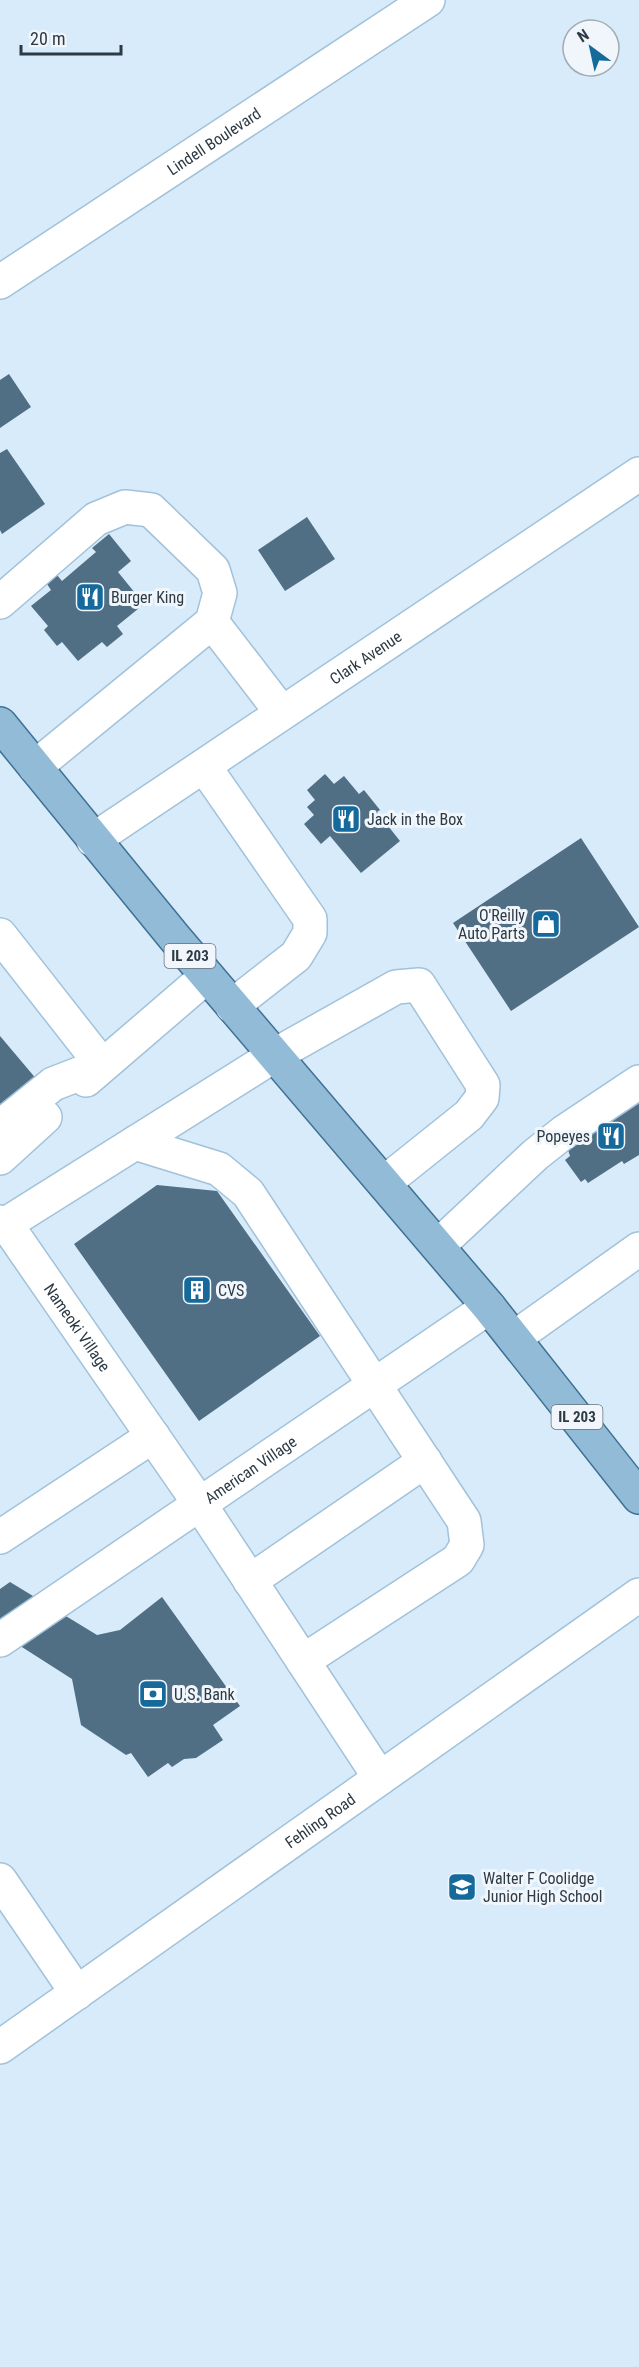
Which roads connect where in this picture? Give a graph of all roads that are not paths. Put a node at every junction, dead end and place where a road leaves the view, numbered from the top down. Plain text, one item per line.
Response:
1 (428, 0) edge
2 (0, 282) edge
3 (639, 474) edge
4 (0, 602) edge
5 (212, 622) junction
6 (282, 713) junction
7 (0, 724) edge
8 (204, 766) junction
9 (34, 767) junction
10 (93, 840) junction
11 (0, 935) edge
12 (207, 976) junction
13 (232, 1006) junction
14 (275, 1055) junction
15 (102, 1065) junction
16 (639, 1082) edge
17 (0, 1127) edge
18 (135, 1143) junction
19 (0, 1158) edge
20 (384, 1183) junction
21 (3, 1223) edge
22 (438, 1246) junction
23 (639, 1250) edge
24 (489, 1307) junction
25 (514, 1338) junction
26 (375, 1384) junction
27 (153, 1436) junction
28 (425, 1461) junction
29 (639, 1497) edge
30 (199, 1503) junction
31 (0, 1537) edge
32 (250, 1581) junction
33 (639, 1596) edge
34 (0, 1640) edge
35 (303, 1661) junction
36 (380, 1778) junction
37 (0, 1880) edge
38 (77, 1993) junction
39 (0, 2047) edge

1 - 2 street, Lindell Boulevard
3 - 6 street, Clark Avenue
4 - 5 street
5 - 6 street
5 - 9 street
6 - 8 street, Clark Avenue
7 - 9 main road, IL 203
8 - 10 street, Clark Avenue
8 - 13 street
9 - 10 main road, IL 203
10 - 12 main road, IL 203
11 - 15 street
12 - 13 main road, IL 203
12 - 15 street
13 - 14 main road, IL 203
14 - 18 street
14 - 20 main road, IL 203
14 - 20 street
15 - 17 street
15 - 19 street
16 - 22 street
18 - 21 street
18 - 26 street
20 - 22 main road, IL 203
21 - 27 street, Nameoki Village
22 - 24 main road, IL 203
23 - 25 street
24 - 25 main road, IL 203
24 - 26 street, American Village
25 - 29 main road, IL 203
26 - 28 street
26 - 30 street, American Village
27 - 30 street, American Village
27 - 31 street
28 - 32 street
28 - 35 street
30 - 32 street
30 - 34 street
32 - 35 street
33 - 36 street, Fehling Road
35 - 36 street
36 - 38 street, Fehling Road
37 - 38 street
38 - 39 street, Fehling Road

